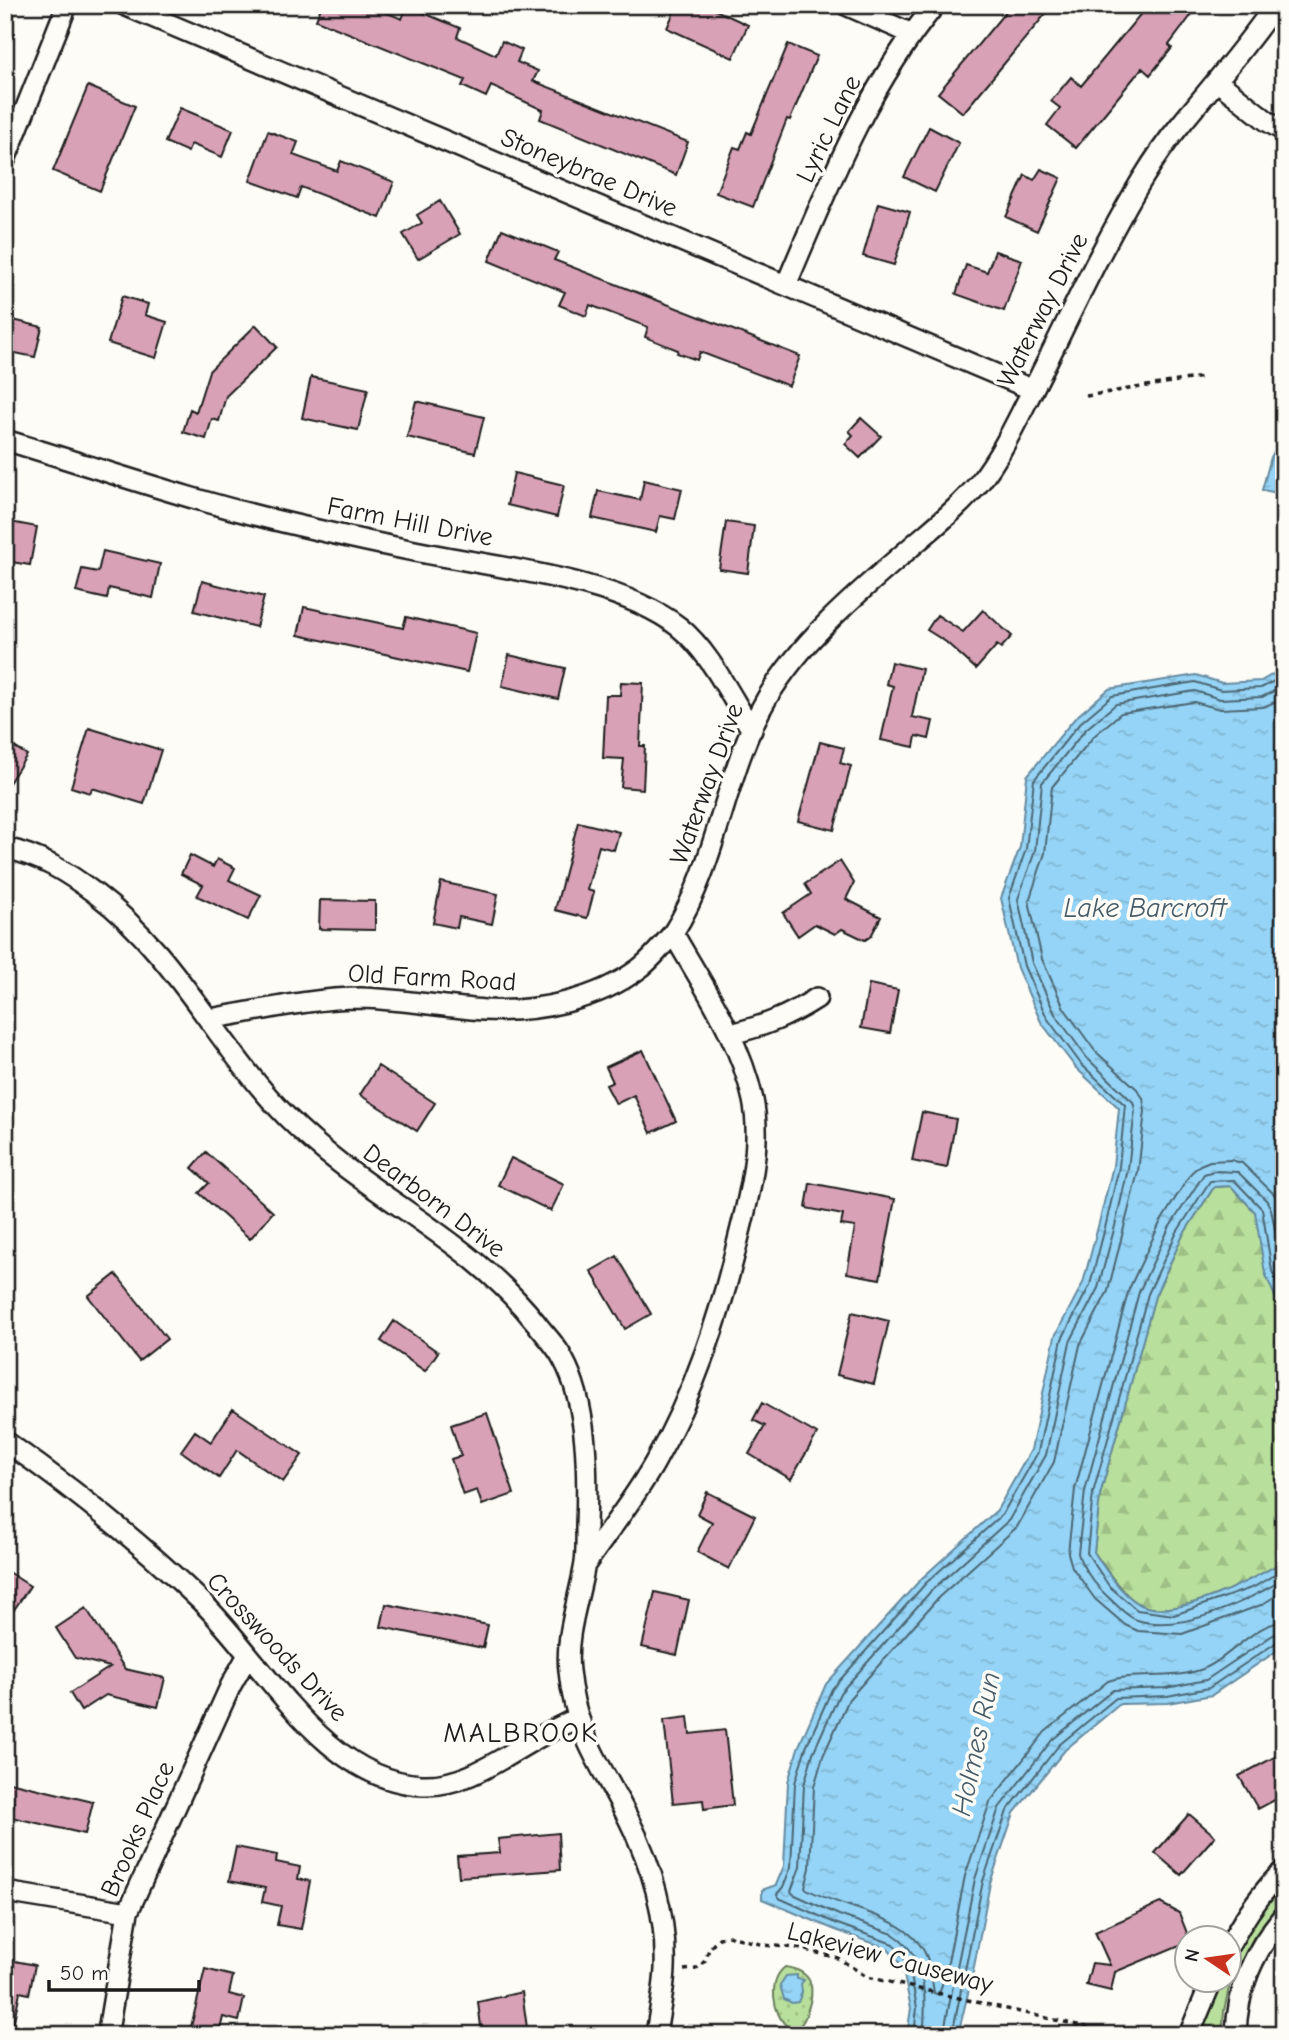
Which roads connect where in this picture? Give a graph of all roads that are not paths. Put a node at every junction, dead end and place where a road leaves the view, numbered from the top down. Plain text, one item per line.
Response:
1 (67, 5) edge
2 (124, 5) edge
3 (846, 5) edge
4 (935, 5) edge
5 (1275, 5) edge
6 (912, 34) junction
7 (1217, 80) junction
8 (1284, 131) edge
9 (5, 160) edge
10 (786, 285) junction
11 (1033, 390) junction
12 (5, 440) edge
13 (752, 730) junction
14 (5, 848) edge
15 (673, 933) junction
16 (817, 998) dead end
17 (209, 1019) junction
18 (730, 1034) junction
19 (5, 1441) edge
20 (585, 1565) junction
21 (248, 1655) junction
22 (577, 1718) junction
23 (1284, 1870) edge
24 (5, 1892) edge
25 (128, 1912) junction
26 (1284, 1916) edge
27 (1241, 1924) edge
28 (1206, 1994) edge
29 (109, 2035) edge
30 (656, 2035) edge
31 (1189, 2035) edge
32 (1236, 2035) edge

1 - 9 street
2 - 10 street, Stoneybrae Drive
3 - 6 street
4 - 6 street, Lyric Lane
5 - 7 street, Waterway Drive
6 - 10 street, Lyric Lane
7 - 8 street
7 - 11 street, Waterway Drive
10 - 11 street, Stoneybrae Drive
11 - 13 street, Waterway Drive
12 - 13 street, Farm Hill Drive
13 - 15 street, Waterway Drive
14 - 17 street, Dearborn Drive
15 - 17 street, Old Farm Road
15 - 18 street
16 - 18 street
17 - 20 street, Dearborn Drive
18 - 20 street
19 - 21 street, Crosswoods Drive
20 - 22 street, Dearborn Drive
21 - 22 street, Crosswoods Drive
21 - 25 street, Brooks Place
22 - 30 street, Dearborn Drive
23 - 27 street
24 - 25 street
25 - 29 street, Brooks Place
26 - 32 street
28 - 31 street

